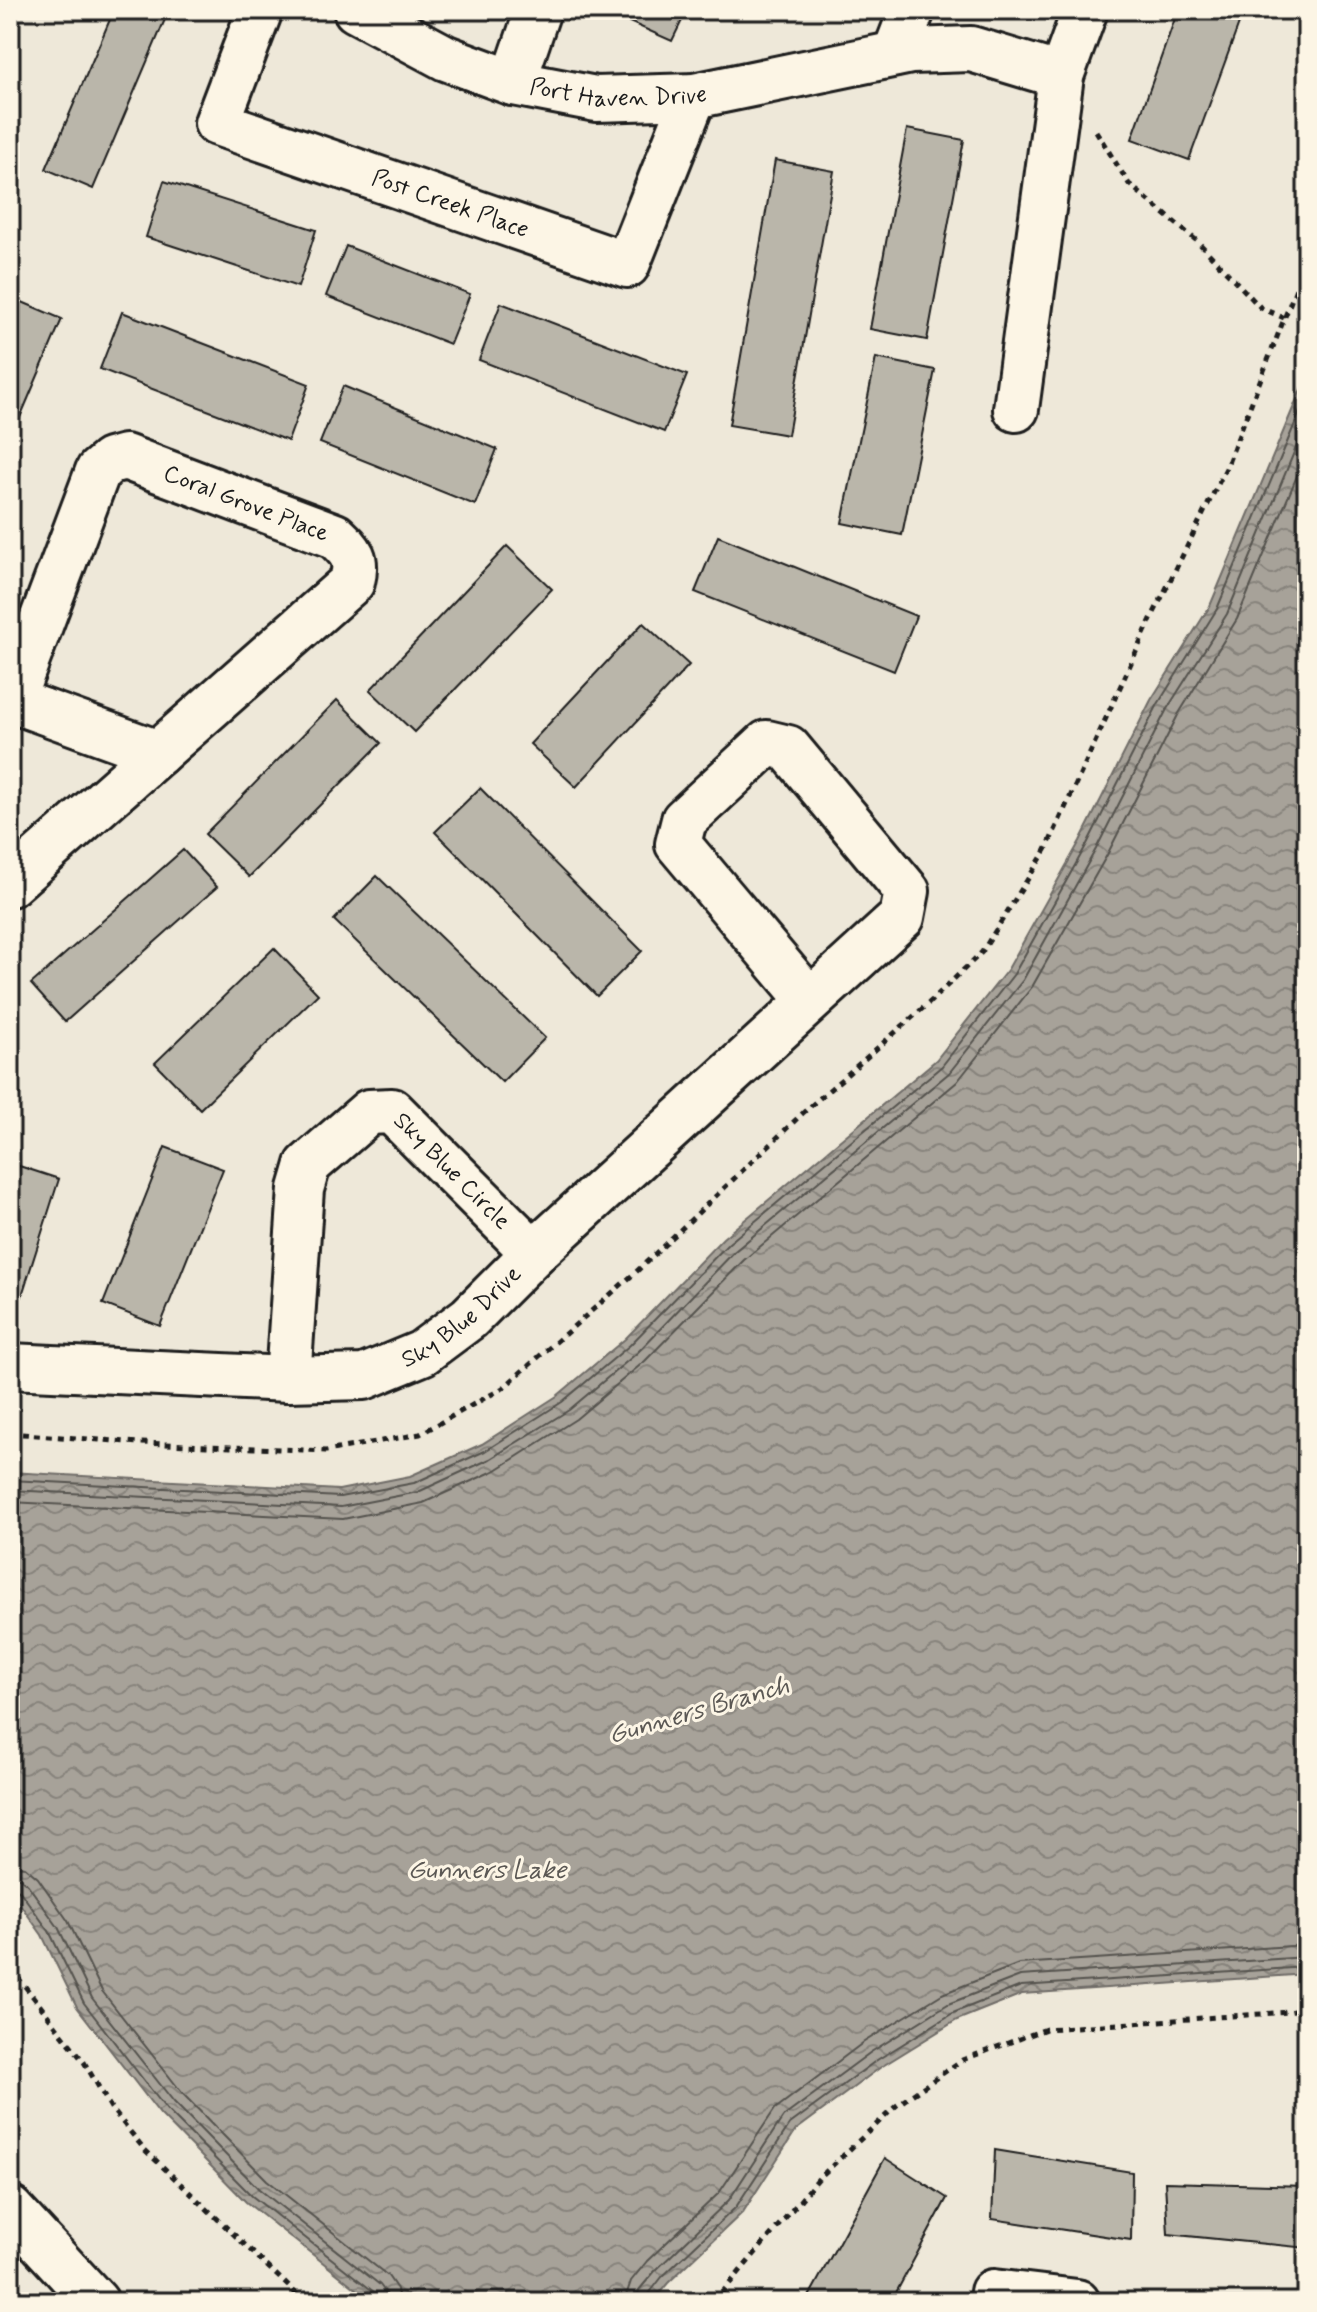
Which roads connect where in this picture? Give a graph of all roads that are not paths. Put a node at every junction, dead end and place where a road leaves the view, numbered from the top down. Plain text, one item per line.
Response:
1 (260, 10) edge
2 (538, 10) edge
3 (912, 10) edge
4 (1085, 10) edge
5 (377, 16) edge
6 (895, 54) junction
7 (1061, 76) junction
8 (513, 83) junction
9 (694, 96) junction
10 (1016, 409) dead end
11 (11, 701) edge
12 (158, 753) junction
13 (10, 884) edge
14 (810, 1001) junction
15 (534, 1253) junction
16 (10, 1366) edge
17 (288, 1379) junction
18 (10, 2209) edge
19 (96, 2302) edge
20 (992, 2302) edge
21 (1077, 2302) edge

1 - 9 street, Post Creek Place
2 - 8 street
3 - 6 street
4 - 7 street
5 - 8 street, Port Haven Drive
6 - 7 street, Port Haven Drive
6 - 9 street, Port Haven Drive
7 - 10 street
8 - 9 street, Port Haven Drive
11 - 12 street, Coral Grove Place
11 - 12 street, Coral Grove Place
12 - 13 street, Coral Grove Place
14 - 14 street, Sky Blue Drive
14 - 15 street, Sky Blue Drive
15 - 17 street, Sky Blue Drive
15 - 17 street, Sky Blue Circle
16 - 17 street, Sky Blue Drive
18 - 19 street
20 - 21 street

